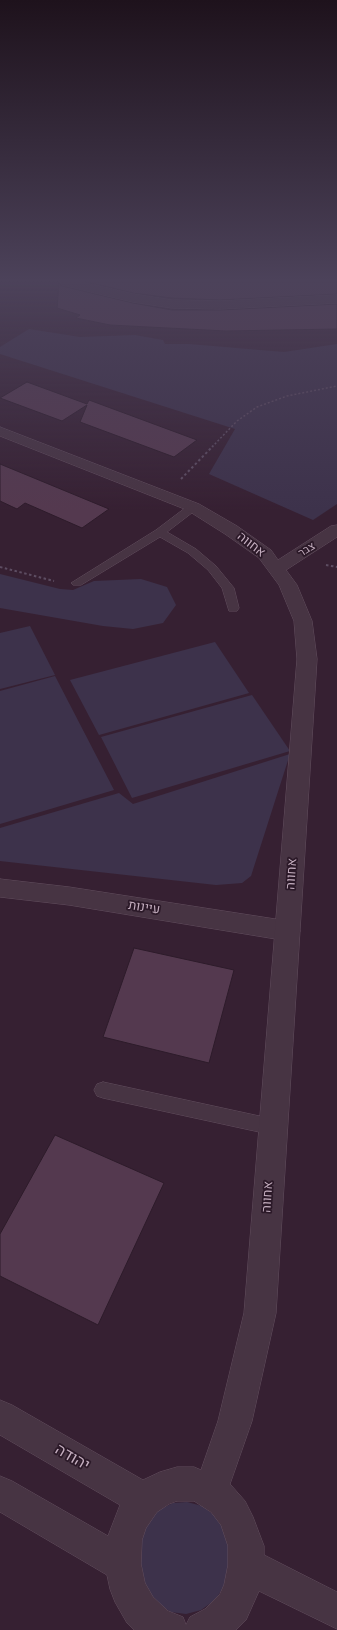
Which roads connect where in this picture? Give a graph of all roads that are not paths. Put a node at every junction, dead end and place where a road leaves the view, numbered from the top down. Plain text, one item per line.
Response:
1 (0, 431) edge
2 (193, 507) junction
3 (337, 530) edge
4 (160, 532) junction
5 (276, 569) junction
6 (77, 582) dead end
7 (233, 608) dead end
8 (0, 888) edge
9 (288, 931) junction
10 (103, 1090) dead end
11 (273, 1127) junction
12 (0, 1417) edge
13 (210, 1490) junction
14 (0, 1493) edge
15 (145, 1500) junction
16 (122, 1564) junction
17 (246, 1565) junction
18 (337, 1611) edge
19 (217, 1627) edge
20 (170, 1630) edge

1 - 2 street, אחווה
2 - 4 lane
2 - 5 street, אחווה
3 - 5 street, צבר
4 - 6 lane
4 - 7 lane
5 - 9 street, אחווה
8 - 9 street, עיינות
9 - 11 street, אחווה
10 - 11 lane
11 - 13 street, אחווה
12 - 15 street, יהודה
13 - 15 street
13 - 17 street
14 - 16 street
15 - 16 street
16 - 20 street
17 - 18 street
17 - 19 street

